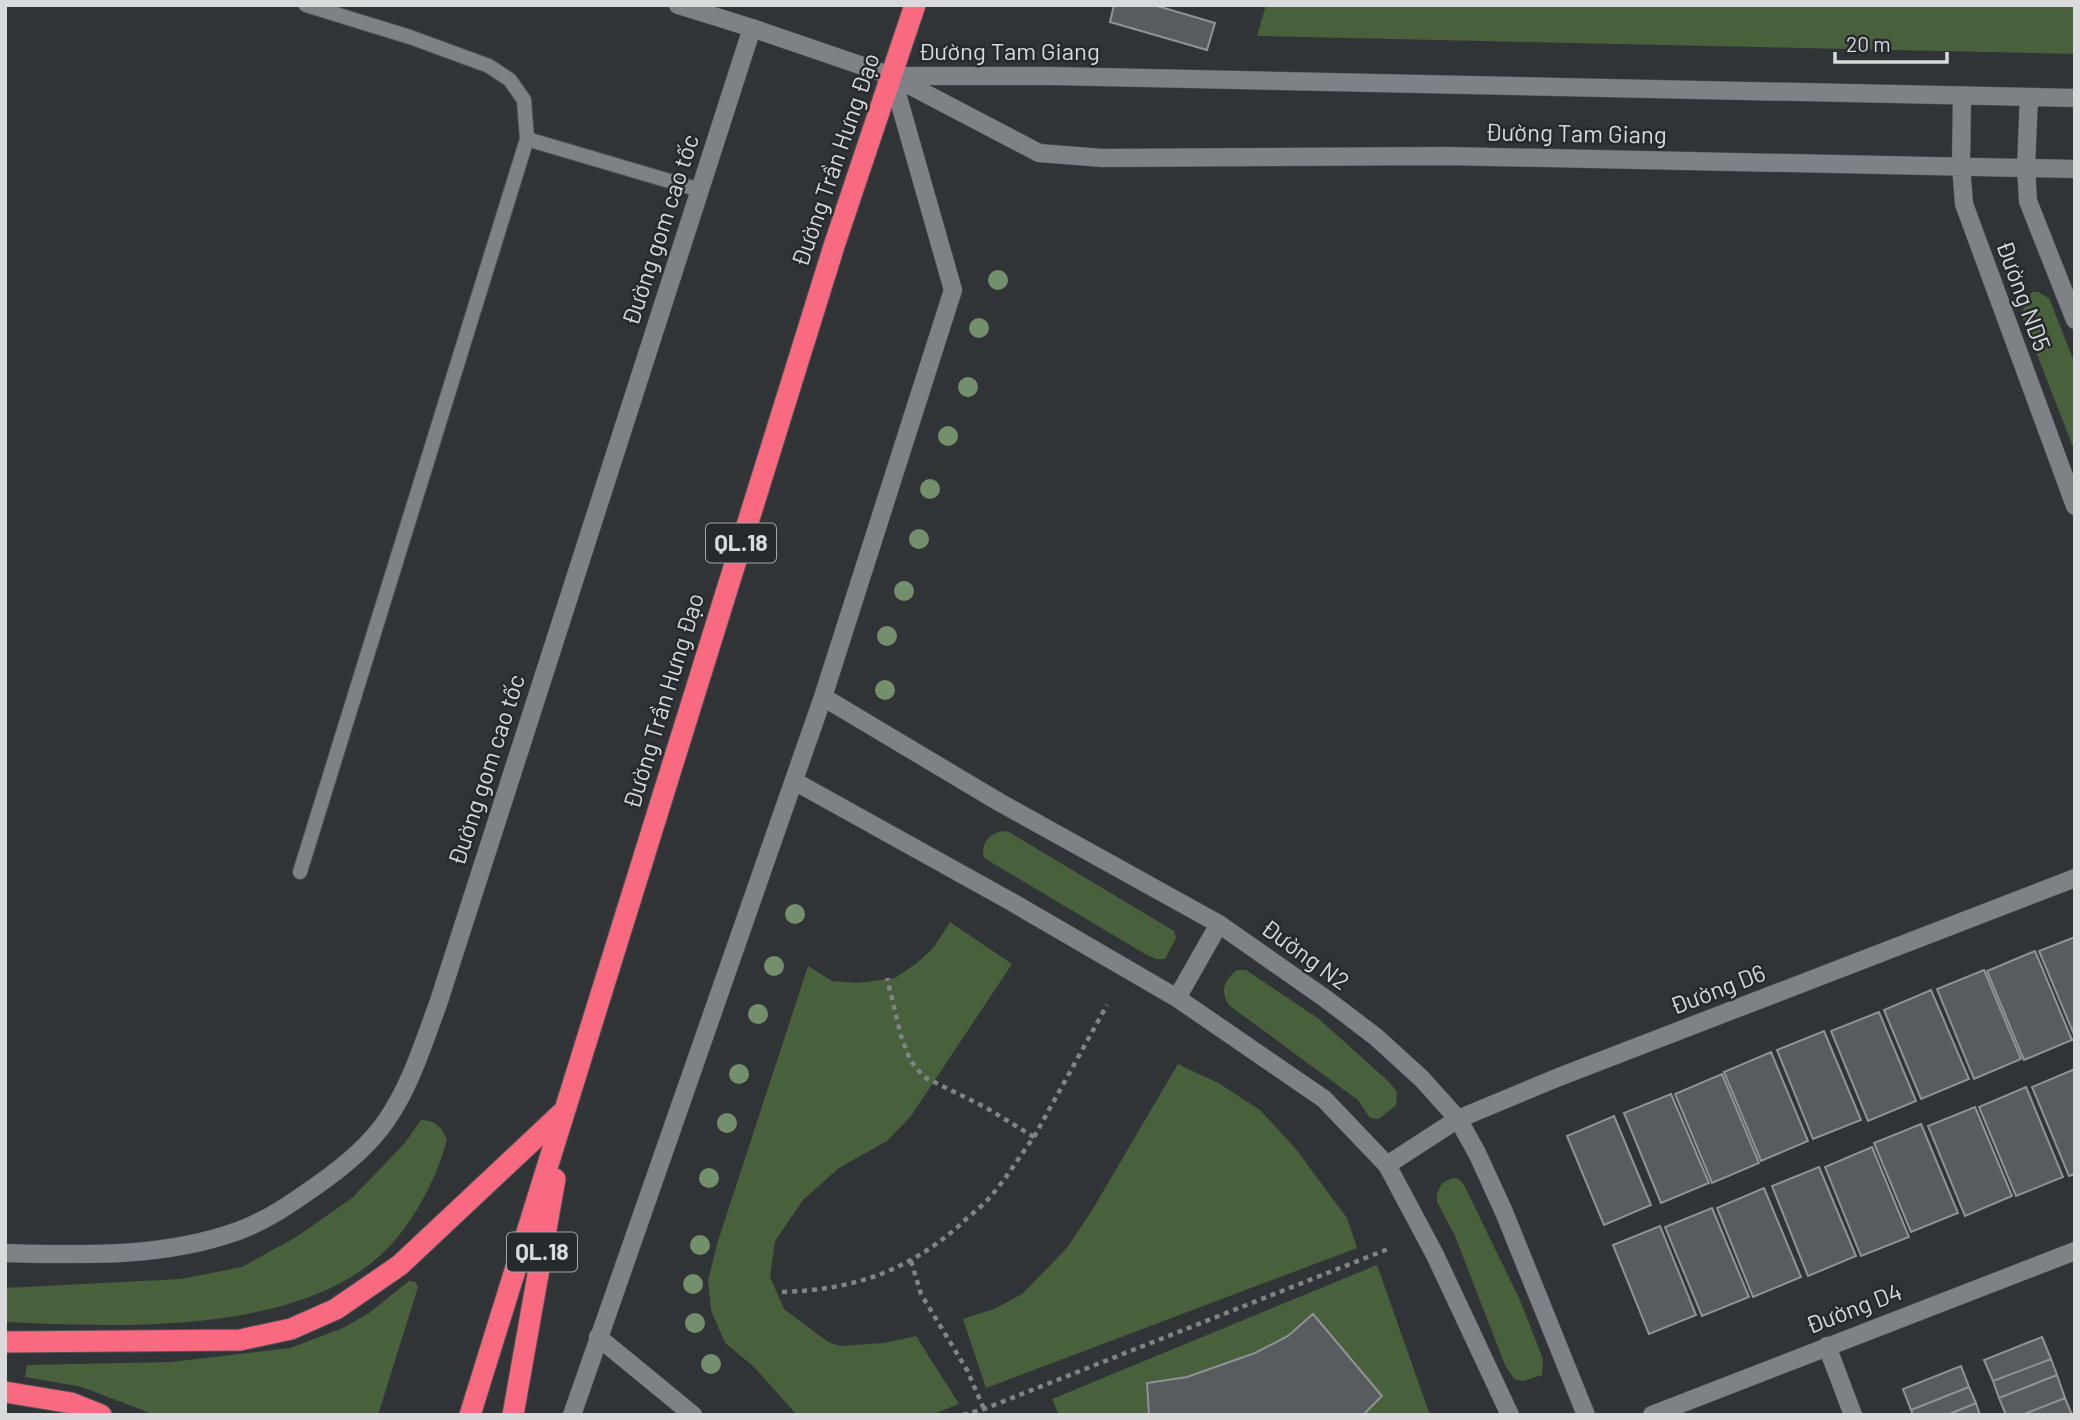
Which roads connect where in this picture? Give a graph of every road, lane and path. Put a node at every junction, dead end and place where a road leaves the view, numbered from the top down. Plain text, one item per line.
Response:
1 (306, 5) edge
2 (678, 5) edge
3 (915, 5) edge
4 (752, 28) junction
5 (892, 76) junction
6 (1962, 96) junction
7 (2029, 97) junction
8 (2075, 98) edge
9 (527, 139) junction
10 (1961, 166) junction
11 (2026, 167) junction
12 (2075, 169) edge
13 (700, 190) junction
14 (2075, 320) edge
15 (2075, 506) edge
16 (824, 697) junction
17 (794, 781) junction
18 (300, 872) dead end
19 (2075, 878) edge
20 (1220, 924) junction
21 (887, 978) dead end
22 (1177, 999) junction
23 (1107, 1005) dead end
24 (569, 1099) junction
25 (1458, 1119) junction
26 (1034, 1137) junction
27 (1387, 1165) junction
28 (1388, 1249) dead end
29 (2075, 1251) edge
30 (5, 1254) edge
31 (911, 1261) junction
32 (782, 1292) dead end
33 (598, 1337) junction
34 (5, 1342) edge
35 (1827, 1346) junction
36 (5, 1392) edge
37 (984, 1409) junction
38 (101, 1415) edge
39 (470, 1415) edge
40 (513, 1415) edge
41 (572, 1415) edge
42 (693, 1415) edge
43 (963, 1415) edge
44 (1510, 1415) edge
45 (1587, 1415) edge
46 (1652, 1415) edge
47 (1853, 1415) edge

1 - 9 lane
2 - 4 street
3 - 5 highway, Đường Trần Hưng Đạo / QL.18
4 - 5 street
4 - 13 street, Đường gom cao tốc
5 - 6 street, Đường Tam Giang
5 - 10 street, Đường Tam Giang
5 - 16 street
5 - 24 highway, Đường Trần Hưng Đạo / QL.18
6 - 7 street, Đường Tam Giang
6 - 10 street, Đường ND5
7 - 8 street, Đường Tam Giang
7 - 11 street, Đường ND5
9 - 13 lane
9 - 18 lane
10 - 11 street, Đường Tam Giang
10 - 15 street, Đường ND5
11 - 12 street, Đường Tam Giang
11 - 14 street, Đường ND5
13 - 30 street, Đường gom cao tốc
16 - 17 street
16 - 20 street, Đường N2
17 - 22 street
17 - 33 street
19 - 25 street, Đường D6
20 - 22 street
20 - 25 street, Đường N2
21 - 26 path
22 - 27 street
23 - 26 path
24 - 34 highway
24 - 39 highway, Đường Trần Hưng Đạo / QL.18
24 - 40 highway, QL.18
25 - 27 street, Đường D6
25 - 45 street, Đường N2
26 - 31 path
27 - 44 street
28 - 37 path
29 - 35 street, Đường D4
31 - 32 path
31 - 37 path
33 - 41 street
33 - 42 street
35 - 46 street, Đường D4
35 - 47 street
36 - 38 highway
37 - 43 path

